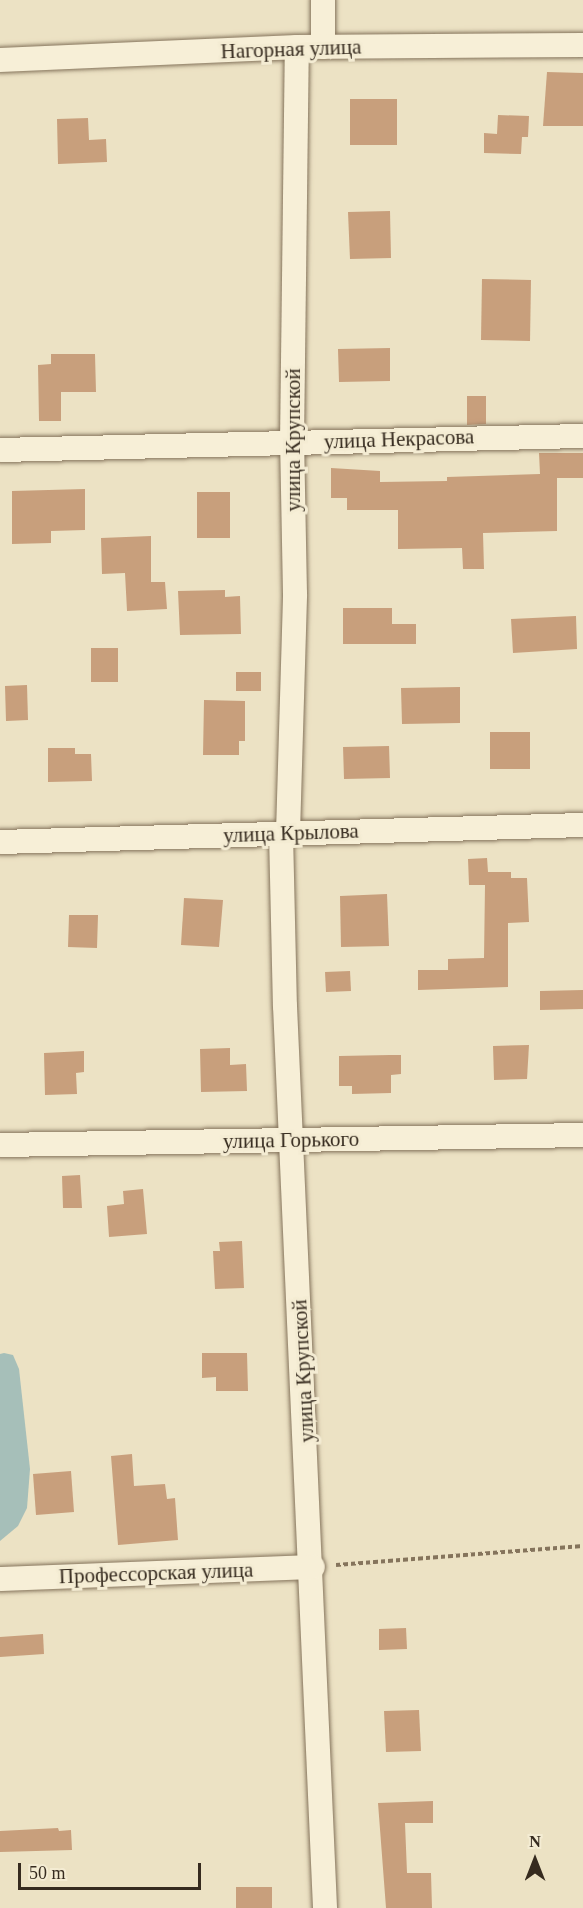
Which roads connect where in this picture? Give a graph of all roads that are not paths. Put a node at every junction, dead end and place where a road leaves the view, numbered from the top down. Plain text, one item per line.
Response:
1 (323, 0) edge
2 (583, 45) edge
3 (297, 47) junction
4 (323, 47) junction
5 (0, 60) edge
6 (583, 436) edge
7 (292, 443) junction
8 (0, 450) edge
9 (583, 825) edge
10 (285, 833) junction
11 (0, 842) edge
12 (583, 1135) edge
13 (291, 1140) junction
14 (0, 1145) edge
15 (313, 1567) junction
16 (0, 1579) edge
17 (325, 1908) edge

1 - 4 street
2 - 4 street, Нагорная улица
3 - 4 street, Нагорная улица
3 - 5 street, Нагорная улица
3 - 7 street, улица Крупской
6 - 7 street, улица Некрасова
7 - 8 street, улица Некрасова
7 - 10 street, улица Крупской
9 - 10 street, улица Крылова
10 - 11 street, улица Крылова
10 - 13 street, улица Крупской
12 - 13 street, улица Горького
13 - 14 street, улица Горького
13 - 15 street, улица Крупской
15 - 16 street, Профессорская улица
15 - 17 street, улица Крупской

